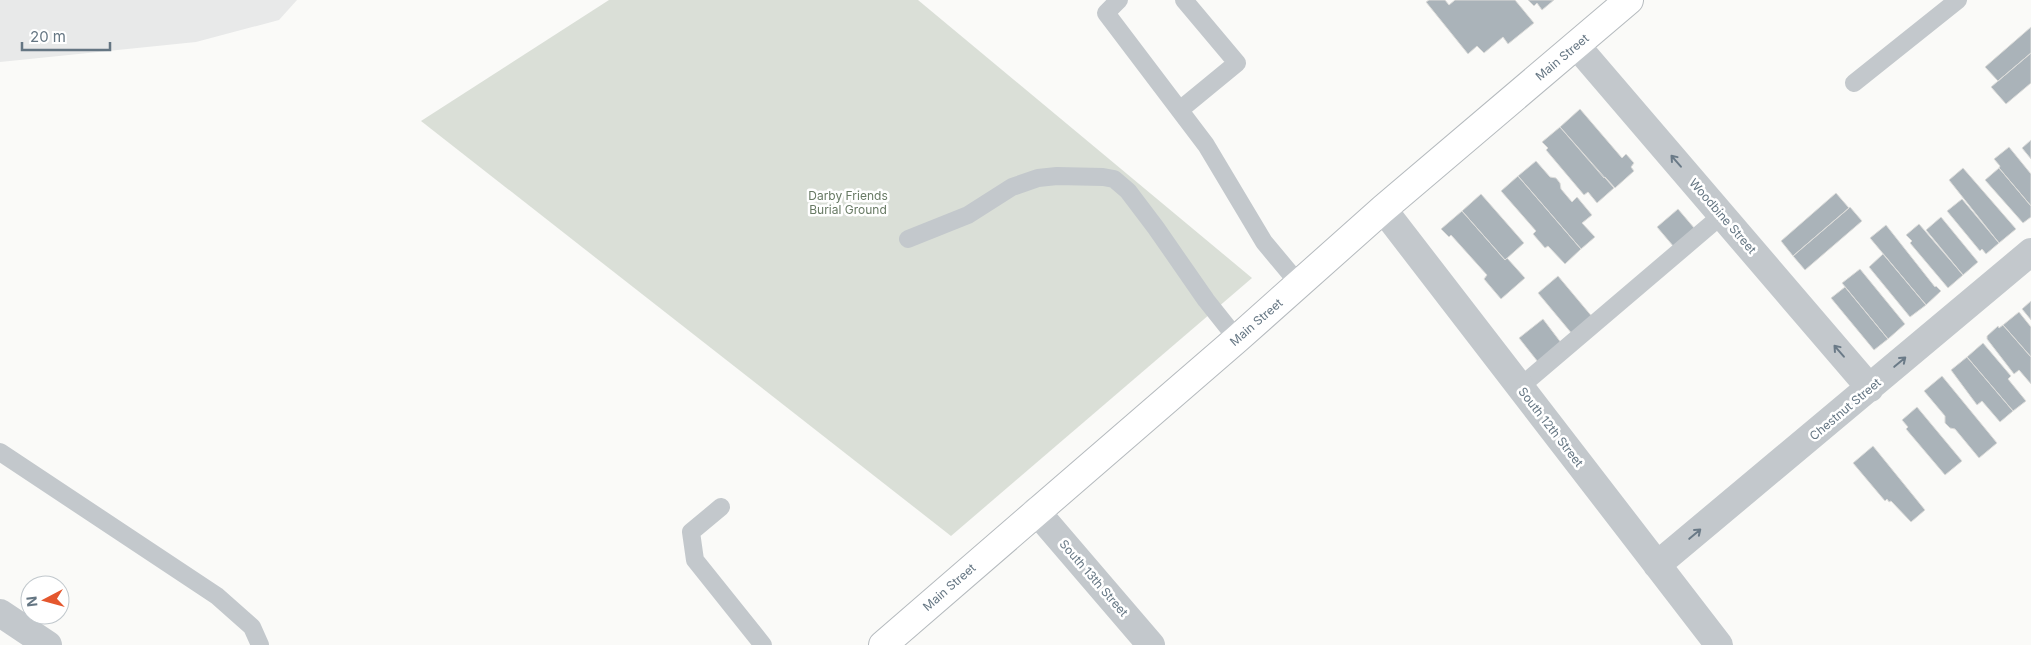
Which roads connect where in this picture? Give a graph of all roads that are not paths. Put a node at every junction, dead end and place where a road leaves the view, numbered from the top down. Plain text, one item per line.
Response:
1 (1119, 0) edge
2 (1184, 0) edge
3 (1629, 0) edge
4 (1958, 0) edge
5 (1576, 45) junction
6 (1854, 83) dead end
7 (1181, 109) junction
8 (1384, 209) junction
9 (1722, 215) junction
10 (908, 239) dead end
11 (2031, 252) edge
12 (1299, 284) junction
13 (1237, 338) junction
14 (1520, 387) junction
15 (1870, 388) junction
16 (0, 452) edge
17 (722, 508) dead end
18 (1036, 511) junction
19 (1657, 565) junction
20 (0, 613) edge
21 (48, 645) edge
22 (260, 645) edge
23 (763, 645) edge
24 (883, 645) edge
25 (1151, 645) edge
26 (1719, 645) edge

1 - 7 lane
2 - 7 lane
3 - 5 main road, Main Street
4 - 6 lane
5 - 8 main road, Main Street
9 -> 5 street, Woodbine Street
7 - 12 lane
8 - 12 main road, Main Street
8 - 14 street, South 12th Street
9 - 14 lane
15 -> 9 street, Woodbine Street
10 - 13 lane
15 -> 11 street, Chestnut Street
12 - 13 main road, Main Street
13 - 18 main road, Main Street
14 - 19 street, South 12th Street
19 -> 15 street, Chestnut Street
16 - 22 lane
17 - 23 lane
18 - 24 main road, Main Street
18 - 25 street, South 13th Street
19 - 26 street, South 12th Street
20 - 21 street

